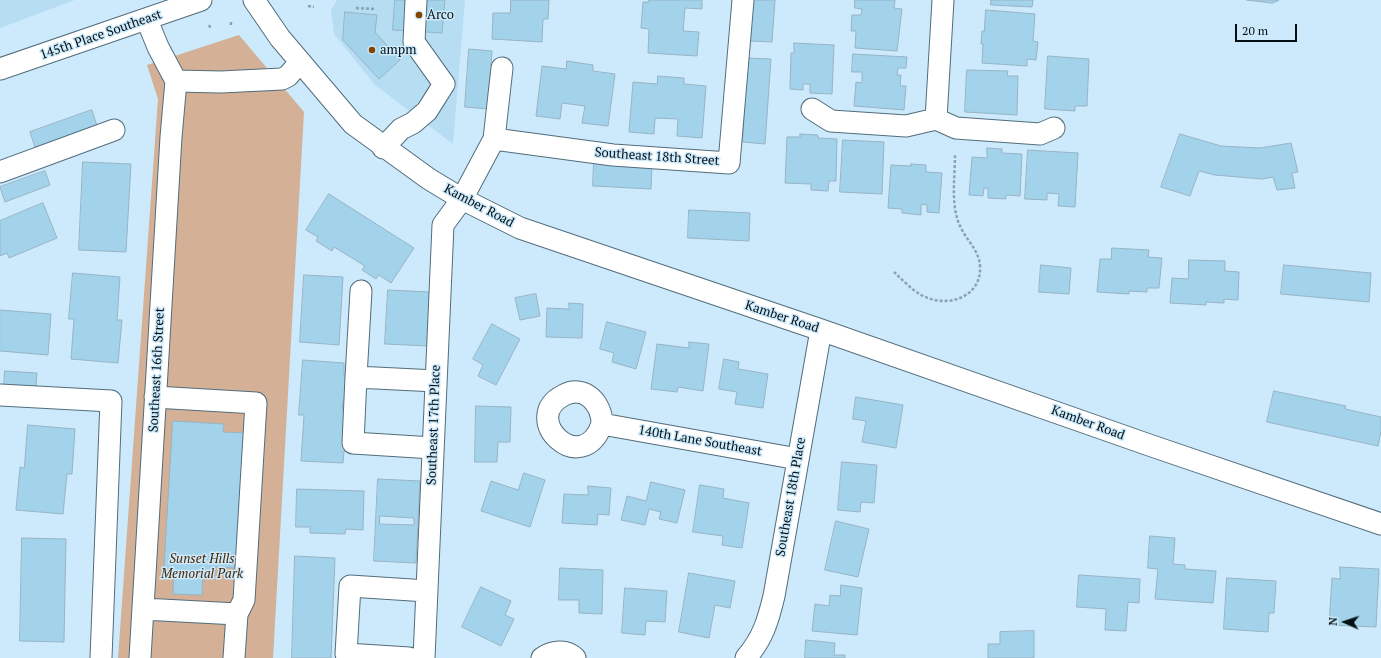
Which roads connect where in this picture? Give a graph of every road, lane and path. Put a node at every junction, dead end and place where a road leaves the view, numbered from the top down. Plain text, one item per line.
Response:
1 (201, 0) edge
2 (254, 0) edge
3 (416, 0) edge
4 (742, 0) edge
5 (943, 0) edge
6 (308, 6) dead end
7 (314, 7) dead end
8 (356, 8) dead end
9 (376, 9) dead end
10 (147, 20) junction
11 (209, 25) dead end
12 (210, 28) dead end
13 (300, 62) junction
14 (502, 68) dead end
15 (0, 69) edge
16 (176, 81) junction
17 (812, 109) dead end
18 (936, 119) junction
19 (1054, 128) dead end
20 (114, 130) dead end
21 (494, 139) junction
22 (383, 148) junction
23 (955, 155) dead end
24 (0, 172) edge
25 (462, 199) junction
26 (894, 272) dead end
27 (361, 291) dead end
28 (821, 330) junction
29 (356, 377) junction
30 (436, 381) junction
31 (0, 395) edge
32 (155, 397) junction
33 (602, 424) dead end
34 (433, 448) junction
35 (798, 459) junction
36 (1381, 524) edge
37 (427, 591) junction
38 (143, 608) junction
39 (236, 614) junction
40 (101, 658) edge
41 (140, 658) edge
42 (234, 658) edge
43 (408, 658) edge
44 (424, 658) edge
45 (542, 658) edge
46 (575, 658) edge
47 (746, 658) edge

1 - 10 street, 145th Place Southeast
2 - 13 street, Kamber Road
3 - 22 street
4 - 21 street, Southeast 18th Street
5 - 18 street
6 - 7 path
8 - 9 path
10 - 15 street, 145th Place Southeast
10 - 16 street
11 - 12 path
13 - 16 street
13 - 22 street, Kamber Road
14 - 21 street
16 - 32 street, Southeast 16th Street
17 - 18 street
18 - 19 street
20 - 24 street
21 - 25 street, Southeast 17th Place
22 - 25 street, Kamber Road
23 - 26 path
25 - 28 street, Kamber Road
25 - 30 street, Southeast 17th Place
27 - 29 street
28 - 35 street, Southeast 18th Place
28 - 36 street, Kamber Road
29 - 30 street
29 - 34 street
30 - 34 street, Southeast 17th Place
31 - 40 street
32 - 38 street, Southeast 16th Street
32 - 39 street
33 - 35 street, 140th Lane Southeast
34 - 37 street, Southeast 17th Place
35 - 47 street, Southeast 18th Place
37 - 43 street
37 - 44 street, Southeast 17th Place
38 - 39 street
38 - 41 street, Southeast 16th Street
39 - 42 street
45 - 46 street

